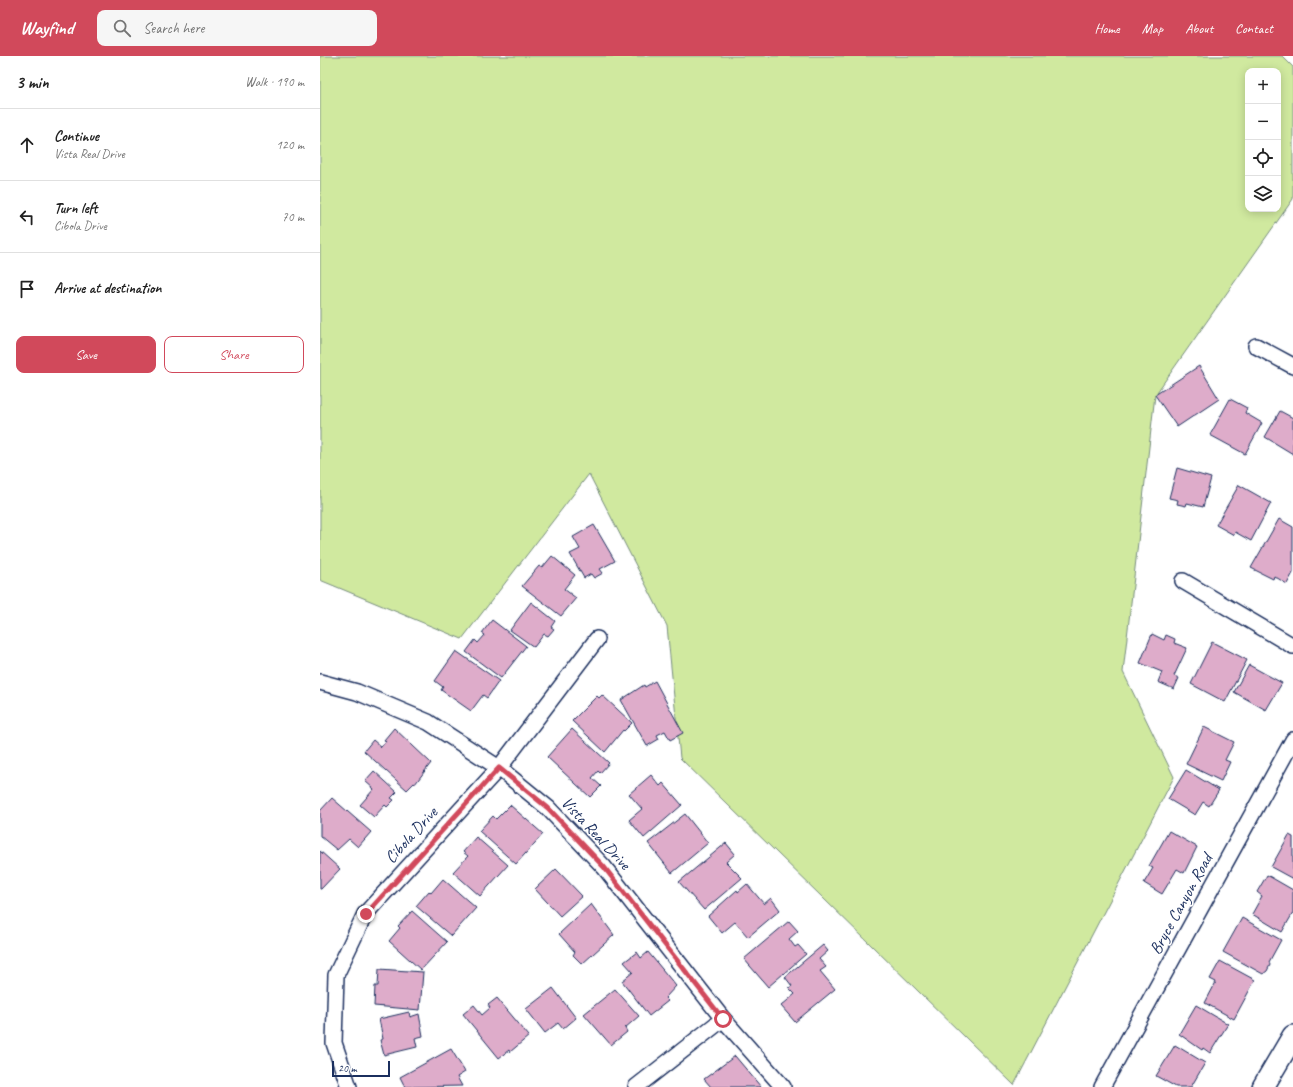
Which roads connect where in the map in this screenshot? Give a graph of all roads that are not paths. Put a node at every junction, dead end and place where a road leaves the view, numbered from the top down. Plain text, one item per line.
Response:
1 (1256, 346) dead end
2 (1293, 366) edge
3 (1183, 581) dead end
4 (597, 639) dead end
5 (1293, 646) edge
6 (320, 682) edge
7 (1293, 740) edge
8 (499, 768) junction
9 (723, 1019) junction
10 (1293, 1036) edge
11 (349, 1087) edge
12 (636, 1087) edge
13 (783, 1087) edge
14 (1102, 1087) edge
15 (1263, 1087) edge

1 - 2 street
3 - 5 street
4 - 8 street, Cibola Drive
6 - 8 street, Vista Real Drive
7 - 14 street, Bryce Canyon Road
8 - 9 street, Vista Real Drive
8 - 11 street, Cibola Drive
9 - 12 street
9 - 13 street, Vista Real Drive
10 - 15 street

